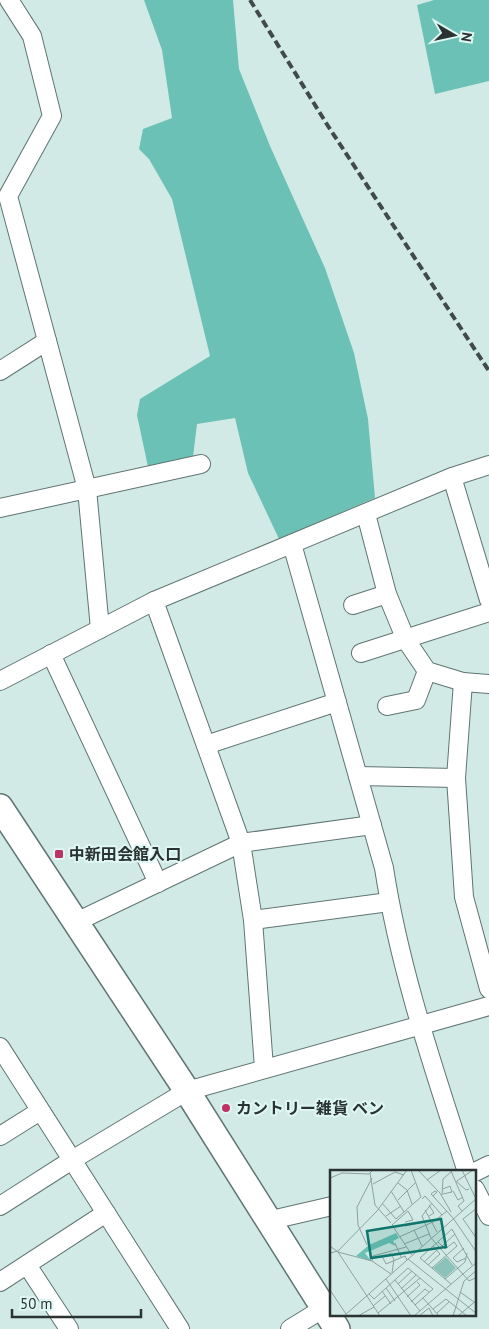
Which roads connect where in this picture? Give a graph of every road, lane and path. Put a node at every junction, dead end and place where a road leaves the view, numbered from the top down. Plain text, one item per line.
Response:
1 (9, 0) edge
2 (4, 197) edge
3 (47, 341) junction
4 (0, 371) edge
5 (201, 464) dead end
6 (489, 465) edge
7 (452, 477) junction
8 (87, 489) junction
9 (0, 508) edge
10 (366, 514) junction
11 (292, 544) junction
12 (387, 594) junction
13 (489, 600) edge
14 (154, 602) junction
15 (353, 605) dead end
16 (489, 612) edge
17 (100, 629) junction
18 (406, 640) junction
19 (361, 653) dead end
20 (51, 654) junction
21 (428, 671) junction
22 (0, 680) edge
23 (463, 682) junction
24 (489, 684) edge
25 (337, 702) junction
26 (388, 706) dead end
27 (206, 745) junction
28 (358, 776) junction
29 (456, 778) junction
30 (0, 807) edge
31 (372, 825) junction
32 (241, 843) junction
33 (158, 883) junction
34 (389, 902) junction
35 (252, 920) junction
36 (76, 922) junction
37 (489, 990) edge
38 (489, 1006) edge
39 (420, 1024) junction
40 (0, 1047) edge
41 (264, 1068) junction
42 (187, 1091) junction
43 (40, 1111) junction
44 (0, 1136) edge
45 (72, 1160) junction
46 (489, 1165) edge
47 (466, 1170) edge
48 (476, 1172) edge
49 (476, 1191) edge
50 (0, 1206) edge
51 (330, 1206) edge
52 (106, 1212) junction
53 (489, 1216) edge
54 (267, 1221) junction
55 (27, 1265) junction
56 (0, 1282) edge
57 (324, 1308) junction
58 (69, 1329) edge
59 (180, 1329) edge
60 (290, 1329) edge
61 (337, 1329) edge

1 - 2 street
2 - 3 street
3 - 4 street
3 - 8 street
5 - 8 street
6 - 7 street
7 - 10 street
7 - 13 street
8 - 9 street
8 - 17 street
10 - 11 street
10 - 12 street
11 - 14 street
11 - 25 street
12 - 15 street
12 - 18 street
14 - 17 street
14 - 27 street
16 - 18 street
17 - 20 street
18 - 19 street
18 - 21 street
20 - 22 street
20 - 33 street
21 - 23 street
21 - 26 street
23 - 24 street
23 - 29 street
25 - 27 street
25 - 28 street
27 - 32 street
28 - 29 street
28 - 31 street
29 - 37 street
30 - 36 street
31 - 32 street
31 - 34 street
32 - 33 street
32 - 35 street
33 - 36 street
34 - 35 street
34 - 39 street
35 - 41 street
36 - 42 street
38 - 39 street
39 - 41 street
39 - 47 street
40 - 43 street
41 - 42 street
42 - 45 street
42 - 54 street
43 - 44 street
43 - 45 street
45 - 50 street
45 - 52 street
46 - 48 street
49 - 53 street
51 - 54 street
52 - 55 street
52 - 59 street
54 - 57 street
55 - 56 street
55 - 58 street
57 - 60 street
57 - 61 street

